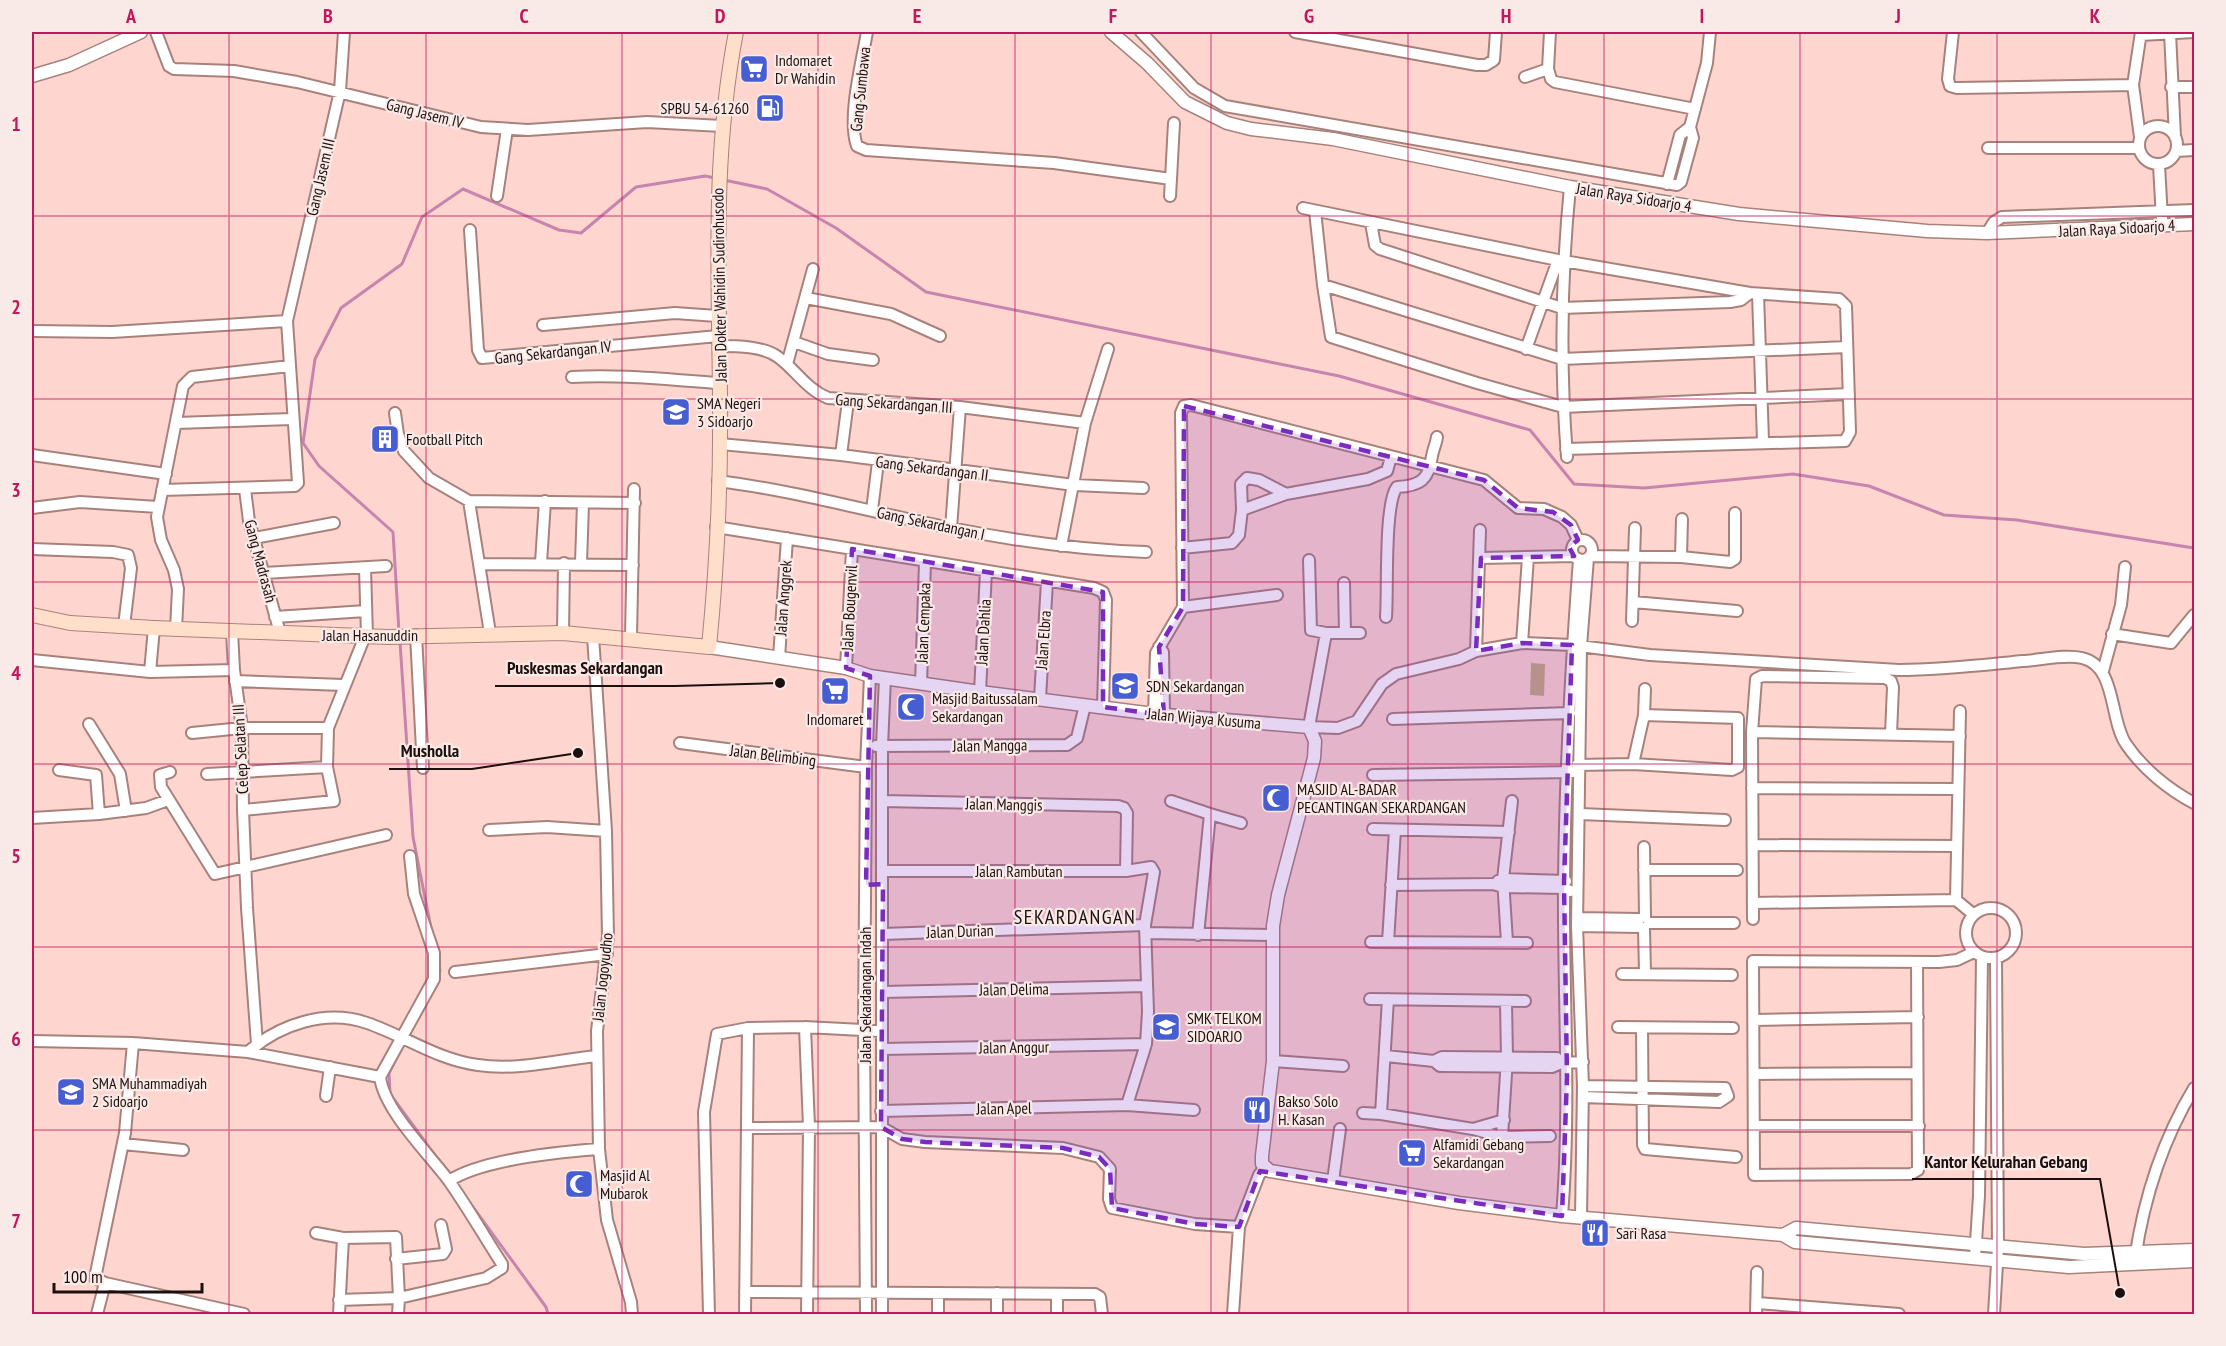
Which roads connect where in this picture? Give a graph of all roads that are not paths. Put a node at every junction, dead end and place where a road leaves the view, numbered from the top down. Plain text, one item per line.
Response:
1 (141, 32) edge
2 (156, 32) edge
3 (344, 32) edge
4 (736, 32) edge
5 (867, 32) edge
6 (1111, 32) edge
7 (1295, 32) edge
8 (1496, 32) edge
9 (1550, 32) edge
10 (1710, 32) edge
11 (1953, 32) edge
12 (2194, 32) edge
13 (1147, 33) edge
14 (2141, 33) edge
15 (2170, 33) edge
16 (1548, 69) junction
17 (32, 76) edge
18 (1525, 77) dead end
19 (2133, 85) junction
20 (2171, 87) junction
21 (2194, 87) edge
22 (340, 91) junction
23 (1695, 109) junction
24 (1174, 123) dead end
25 (722, 126) junction
26 (507, 129) junction
27 (2175, 137) junction
28 (2139, 143) junction
29 (1988, 148) dead end
30 (2194, 150) edge
31 (2176, 151) junction
32 (2159, 165) junction
33 (1629, 178) junction
34 (1171, 179) junction
35 (1570, 187) junction
36 (1625, 195) junction
37 (497, 196) dead end
38 (1170, 196) dead end
39 (1303, 208) dead end
40 (2194, 210) edge
41 (1315, 211) junction
42 (2162, 212) junction
43 (1371, 223) junction
44 (2194, 224) edge
45 (2162, 225) junction
46 (471, 230) dead end
47 (1987, 233) junction
48 (1560, 261) junction
49 (813, 269) dead end
50 (1323, 285) junction
51 (1754, 294) junction
52 (806, 298) junction
53 (1542, 302) junction
54 (1562, 308) junction
55 (717, 316) junction
56 (287, 321) junction
57 (543, 325) dead end
58 (32, 331) edge
59 (940, 336) dead end
60 (718, 341) junction
61 (794, 342) junction
62 (1847, 347) junction
63 (1108, 349) dead end
64 (1526, 349) junction
65 (1760, 350) junction
66 (1562, 359) junction
67 (873, 360) dead end
68 (787, 364) junction
69 (290, 366) junction
70 (572, 377) dead end
71 (720, 382) junction
72 (1849, 394) junction
73 (1763, 396) junction
74 (848, 401) junction
75 (1563, 406) junction
76 (960, 407) junction
77 (395, 413) dead end
78 (292, 419) junction
79 (177, 423) junction
80 (1085, 423) junction
81 (1437, 437) dead end
82 (1763, 441) junction
83 (720, 444) junction
84 (32, 455) edge
85 (841, 455) junction
86 (1386, 455) junction
87 (878, 462) junction
88 (1431, 466) junction
89 (957, 471) junction
90 (166, 474) junction
91 (718, 480) junction
92 (1074, 485) junction
93 (1143, 488) dead end
94 (245, 489) junction
95 (634, 489) dead end
96 (162, 490) junction
97 (1286, 494) junction
98 (469, 501) junction
99 (545, 501) junction
100 (583, 503) junction
101 (635, 503) junction
102 (158, 507) junction
103 (32, 508) edge
104 (872, 510) junction
105 (1242, 510) junction
106 (1735, 513) dead end
107 (1682, 519) dead end
108 (334, 523) dead end
109 (716, 527) junction
110 (951, 528) junction
111 (1635, 528) dead end
112 (1480, 530) dead end
113 (254, 538) junction
114 (788, 538) junction
115 (1578, 540) junction
116 (1061, 546) junction
117 (1182, 548) junction
118 (32, 549) edge
119 (852, 549) junction
120 (1146, 552) dead end
121 (1635, 556) junction
122 (1681, 556) junction
123 (1528, 557) junction
124 (1583, 557) junction
125 (1481, 558) junction
126 (1309, 560) dead end
127 (925, 562) junction
128 (542, 563) junction
129 (564, 563) junction
130 (581, 563) junction
131 (480, 564) junction
132 (633, 565) junction
133 (386, 566) dead end
134 (2125, 567) dead end
135 (365, 568) junction
136 (986, 571) junction
137 (264, 573) junction
138 (1047, 582) junction
139 (1344, 583) dead end
140 (1277, 595) dead end
141 (1633, 602) junction
142 (1183, 607) junction
143 (366, 611) junction
144 (1737, 611) dead end
145 (32, 615) edge
146 (2194, 615) edge
147 (275, 617) junction
148 (1386, 617) dead end
149 (1632, 621) dead end
150 (124, 626) junction
151 (154, 628) junction
152 (176, 629) junction
153 (232, 632) junction
154 (280, 633) junction
155 (490, 633) junction
156 (563, 633) junction
157 (1326, 633) junction
158 (1345, 633) junction
159 (1360, 633) dead end
160 (2112, 634) junction
161 (413, 635) junction
162 (366, 636) junction
163 (593, 636) junction
164 (631, 638) junction
165 (1522, 643) junction
166 (1577, 646) junction
167 (709, 647) junction
168 (1476, 651) junction
169 (779, 658) junction
170 (32, 660) edge
171 (846, 668) junction
172 (2103, 671) junction
173 (150, 672) junction
174 (234, 676) junction
175 (870, 676) junction
176 (885, 678) junction
177 (921, 684) junction
178 (343, 685) junction
179 (1645, 689) dead end
180 (980, 692) junction
181 (1040, 698) junction
182 (1085, 705) junction
183 (1103, 707) junction
184 (1960, 711) dead end
185 (1570, 713) junction
186 (1159, 714) junction
187 (1644, 716) junction
188 (1393, 719) dead end
189 (89, 724) dead end
190 (1309, 727) junction
191 (242, 728) junction
192 (328, 728) junction
193 (1752, 732) junction
194 (192, 733) dead end
195 (1891, 734) junction
196 (1960, 736) junction
197 (680, 743) dead end
198 (867, 746) junction
199 (882, 746) junction
200 (1633, 764) junction
201 (327, 767) junction
202 (866, 767) junction
203 (423, 768) dead end
204 (1569, 769) junction
205 (1581, 769) junction
206 (59, 770) dead end
207 (244, 771) junction
208 (170, 772) dead end
209 (207, 774) dead end
210 (1373, 775) dead end
211 (1752, 788) junction
212 (1958, 789) junction
213 (168, 800) junction
214 (883, 801) junction
215 (1171, 801) dead end
216 (1512, 801) dead end
217 (2194, 804) edge
218 (243, 810) junction
219 (126, 811) junction
220 (99, 814) junction
221 (1210, 814) junction
222 (1580, 814) junction
223 (32, 818) edge
224 (1725, 820) dead end
225 (1241, 823) dead end
226 (1373, 828) dead end
227 (489, 830) dead end
228 (1395, 830) junction
229 (606, 831) junction
230 (1509, 832) junction
231 (386, 836) dead end
232 (1752, 845) junction
233 (1957, 846) junction
234 (1644, 847) dead end
235 (410, 856) dead end
236 (245, 869) junction
237 (1644, 870) junction
238 (1737, 870) dead end
239 (883, 871) junction
240 (1126, 871) junction
241 (1500, 883) junction
242 (1564, 884) junction
243 (1578, 884) junction
244 (866, 885) junction
245 (883, 885) junction
246 (1391, 885) junction
247 (1578, 895) junction
248 (1956, 900) junction
249 (1752, 903) junction
250 (1973, 914) junction
251 (1753, 919) dead end
252 (1577, 922) junction
253 (1644, 923) junction
254 (1734, 923) dead end
255 (1146, 929) junction
256 (883, 934) junction
257 (1198, 935) junction
258 (1272, 935) junction
259 (1371, 942) dead end
260 (1388, 942) junction
261 (1507, 942) junction
262 (1527, 943) dead end
263 (607, 954) junction
264 (1978, 954) junction
265 (1996, 958) junction
266 (1917, 962) junction
267 (454, 972) dead end
268 (1644, 973) junction
269 (1622, 974) dead end
270 (1732, 975) dead end
271 (1146, 986) junction
272 (883, 992) junction
273 (1370, 999) dead end
274 (1388, 999) junction
275 (1525, 1001) dead end
276 (1506, 1002) junction
277 (1918, 1017) junction
278 (1754, 1020) junction
279 (805, 1027) junction
280 (1618, 1027) dead end
281 (1642, 1028) junction
282 (1733, 1028) dead end
283 (748, 1029) junction
284 (864, 1030) junction
285 (881, 1031) junction
286 (403, 1039) junction
287 (32, 1041) edge
288 (133, 1043) junction
289 (1146, 1044) junction
290 (253, 1048) junction
291 (882, 1049) junction
292 (596, 1056) junction
293 (1386, 1056) junction
294 (1273, 1061) junction
295 (1507, 1062) junction
296 (1564, 1062) junction
297 (1583, 1062) junction
298 (1344, 1066) dead end
299 (330, 1067) junction
300 (1917, 1073) junction
301 (1755, 1074) junction
302 (380, 1077) junction
303 (1567, 1077) junction
304 (1583, 1086) junction
305 (2194, 1088) edge
306 (1644, 1092) junction
307 (326, 1096) dead end
308 (1128, 1105) junction
309 (1194, 1110) dead end
310 (881, 1111) junction
311 (1363, 1113) dead end
312 (1381, 1114) junction
313 (1504, 1120) junction
314 (866, 1126) junction
315 (1754, 1126) junction
316 (1919, 1126) junction
317 (809, 1127) junction
318 (881, 1127) junction
319 (749, 1128) junction
320 (1340, 1129) dead end
321 (1473, 1129) junction
322 (1550, 1136) dead end
323 (1502, 1137) junction
324 (123, 1144) junction
325 (598, 1149) junction
326 (183, 1150) dead end
327 (1736, 1157) dead end
328 (1566, 1170) junction
329 (1581, 1170) junction
330 (1270, 1171) junction
331 (449, 1181) junction
332 (1333, 1182) junction
333 (1979, 1196) junction
334 (1997, 1196) junction
335 (1562, 1216) junction
336 (1581, 1217) junction
337 (441, 1225) dead end
338 (1239, 1227) junction
339 (316, 1233) dead end
340 (343, 1238) junction
341 (1998, 1247) junction
342 (2194, 1250) edge
343 (1976, 1251) junction
344 (2135, 1258) junction
345 (396, 1259) junction
346 (1997, 1260) junction
347 (2194, 1261) edge
348 (1757, 1272) dead end
349 (105, 1283) junction
350 (745, 1292) junction
351 (807, 1292) junction
352 (883, 1293) junction
353 (997, 1293) junction
354 (866, 1294) junction
355 (1057, 1294) junction
356 (938, 1295) junction
357 (399, 1298) junction
358 (339, 1300) junction
359 (1756, 1309) edge
360 (97, 1314) edge
361 (244, 1314) edge
362 (339, 1314) edge
363 (398, 1314) edge
364 (632, 1314) edge
365 (709, 1314) edge
366 (746, 1314) edge
367 (807, 1314) edge
368 (866, 1314) edge
369 (882, 1314) edge
370 (938, 1314) edge
371 (997, 1314) edge
372 (1058, 1314) edge
373 (1102, 1314) edge
374 (1233, 1314) edge
375 (1899, 1314) edge
376 (1994, 1314) edge

1 - 17 street
2 - 22 street, Gang Jasem IV
3 - 22 street, Gang Jasem III
4 - 25 main road, Jalan Dokter Wahidin Sudirohusodo
5 - 34 street, Gang Sumbawa
6 - 35 street, Jalan Raya Sidoarjo 4
7 - 8 street
9 - 16 street
10 - 23 street
11 - 19 street
12 - 15 street
13 - 33 street
14 - 15 street
14 - 19 street
15 - 20 street
16 - 18 street
16 - 23 street
19 - 28 street
20 - 21 street
20 - 27 street
22 - 26 street, Gang Jasem IV
22 - 56 street, Gang Jasem III
23 - 33 street
24 - 34 street
25 - 26 street, Gang Jasem IV
25 - 55 main road, Jalan Dokter Wahidin Sudirohusodo
26 - 37 street
27 - 28 street
27 - 31 street
28 - 29 street
28 - 32 street
30 - 31 street
31 - 32 street
32 - 42 street
33 - 36 street
34 - 38 street
35 - 36 street, Jalan Raya Sidoarjo 4
35 - 48 street
36 - 47 street, Jalan Raya Sidoarjo 4
39 - 41 street
40 - 42 street
41 - 43 street
41 - 50 street
42 - 45 street
42 - 47 street
43 - 48 street
43 - 53 street
44 - 45 street, Jalan Raya Sidoarjo 4
45 - 47 street, Jalan Raya Sidoarjo 4
46 - 60 street, Gang Sekardangan IV
48 - 51 street
48 - 53 street
48 - 54 street
49 - 52 street
50 - 64 street
50 - 75 street
51 - 54 street
51 - 62 street
51 - 65 street
52 - 59 street
52 - 61 street
53 - 54 street
53 - 64 street
54 - 66 street
55 - 57 street
55 - 60 main road, Jalan Dokter Wahidin Sudirohusodo
56 - 58 street
56 - 69 street, Gang Jasem III
60 - 68 street, Gang Sekardangan III
60 - 71 main road, Jalan Dokter Wahidin Sudirohusodo
61 - 67 street
61 - 68 street
62 - 65 street
62 - 72 street
63 - 80 street
64 - 66 street
65 - 66 street
65 - 73 street
66 - 75 street
68 - 74 street, Gang Sekardangan III
69 - 78 street, Gang Jasem III
69 - 79 street
70 - 71 street
71 - 83 main road, Jalan Dokter Wahidin Sudirohusodo
72 - 73 street
72 - 82 street
73 - 75 street
73 - 82 street
74 - 76 street, Gang Sekardangan III
74 - 85 street
75 - 82 street
76 - 80 street, Gang Sekardangan III
76 - 89 street
77 - 98 street
78 - 79 street
78 - 94 street, Gang Jasem III
79 - 90 street
80 - 92 street
81 - 88 street
83 - 85 street, Gang Sekardangan II
83 - 91 main road, Jalan Dokter Wahidin Sudirohusodo
84 - 90 street
85 - 87 street, Gang Sekardangan II
86 - 88 street
86 - 97 street
86 - 117 street
87 - 89 street, Gang Sekardangan II
87 - 104 street
88 - 115 street
88 - 148 street
89 - 92 street, Gang Sekardangan II
89 - 110 street
90 - 96 street
91 - 104 street, Gang Sekardangan I
91 - 109 main road, Jalan Dokter Wahidin Sudirohusodo
92 - 93 street, Gang Sekardangan II
92 - 116 street
94 - 96 street
94 - 113 street, Gang Madrasah
95 - 101 street
96 - 102 street
97 - 105 street
97 - 105 street
98 - 99 street
98 - 131 street
99 - 100 street
99 - 128 street
100 - 101 street
100 - 130 street
101 - 132 street
102 - 103 street
102 - 152 street
104 - 110 street, Gang Sekardangan I
105 - 117 street
106 - 122 street
107 - 122 street
108 - 113 street
109 - 114 street
109 - 167 main road, Jalan Dokter Wahidin Sudirohusodo
110 - 116 street, Gang Sekardangan I
111 - 121 street
112 - 125 street
113 - 137 street, Gang Madrasah
114 - 119 street
114 - 169 street, Jalan Anggrek
115 - 124 street
115 - 124 street
116 - 120 street, Gang Sekardangan I
117 - 142 street
118 - 150 street
119 - 127 street
119 - 171 street, Jalan Bougenvil
121 - 122 street
121 - 124 street
121 - 141 street
123 - 124 street
123 - 125 street
123 - 165 street
124 - 166 street
125 - 168 street
126 - 157 street
127 - 136 street
127 - 177 street, Jalan Cempaka
128 - 129 street
128 - 131 street
129 - 130 street
129 - 156 street
130 - 132 street
131 - 155 street
132 - 164 street
133 - 135 street
134 - 160 street
135 - 137 street
135 - 143 street
136 - 138 street
136 - 180 street, Jalan Dahlia
137 - 147 street, Gang Madrasah
138 - 181 street, Jalan Elbra
138 - 183 street
139 - 158 street
140 - 142 street
141 - 144 street
141 - 149 street
142 - 186 street
143 - 147 street
143 - 162 street
145 - 150 main road, Jalan Hasanuddin
146 - 160 street
147 - 154 street, Gang Madrasah
150 - 151 main road, Jalan Hasanuddin
151 - 152 main road, Jalan Hasanuddin
151 - 173 street
152 - 153 main road, Jalan Hasanuddin
153 - 154 main road, Jalan Hasanuddin
153 - 174 street, Celep Selatan III
154 - 162 main road, Jalan Hasanuddin
155 - 156 main road, Jalan Hasanuddin
155 - 161 main road, Jalan Hasanuddin
156 - 163 main road, Jalan Hasanuddin
157 - 158 street
157 - 190 street
158 - 159 street
160 - 172 street
161 - 162 main road, Jalan Hasanuddin
161 - 203 street
162 - 178 street
163 - 164 main road, Jalan Hasanuddin
163 - 229 street, Jalan Jogoyudho
164 - 167 main road, Jalan Hasanuddin
165 - 166 street
165 - 168 street
166 - 172 street
166 - 185 street
166 - 205 street
167 - 169 street, Jalan Wijaya Kusuma
168 - 190 street
169 - 171 street, Jalan Wijaya Kusuma
170 - 173 street
171 - 175 street, Jalan Wijaya Kusuma
172 - 217 street
173 - 174 street
174 - 178 street
174 - 191 street, Celep Selatan III
175 - 176 street, Jalan Wijaya Kusuma
175 - 198 street, Jalan Sekardangan Indah
176 - 177 street, Jalan Wijaya Kusuma
176 - 199 street, Jalan Sekardangan Indah
177 - 180 street, Jalan Wijaya Kusuma
178 - 192 street
179 - 187 street
180 - 181 street, Jalan Wijaya Kusuma
181 - 182 street, Jalan Wijaya Kusuma
182 - 183 street, Jalan Wijaya Kusuma
182 - 199 street, Jalan Mangga
183 - 186 street, Jalan Wijaya Kusuma
184 - 196 street
185 - 188 street
185 - 204 street
186 - 190 street, Jalan Wijaya Kusuma
187 - 200 street
187 - 200 street
189 - 219 street
190 - 258 street
191 - 192 street
191 - 194 street
191 - 207 street, Celep Selatan III
192 - 201 street
193 - 195 street
193 - 195 street
193 - 211 street
195 - 196 street
196 - 212 street
197 - 202 street, Jalan Belimbing
198 - 199 street, Jalan Mangga
198 - 202 street, Jalan Sekardangan Indah
199 - 214 street, Jalan Sekardangan Indah
200 - 205 street
201 - 207 street
201 - 218 street, Celep Selatan III
202 - 244 street, Jalan Sekardangan Indah
204 - 205 street
204 - 210 street
204 - 242 street
205 - 222 street
206 - 220 street
207 - 209 street
207 - 218 street, Celep Selatan III
208 - 213 street
211 - 212 street
211 - 232 street
212 - 233 street
213 - 219 street
213 - 236 street
214 - 239 street, Jalan Sekardangan Indah
214 - 240 street, Jalan Manggis
215 - 221 street
216 - 230 street
218 - 236 street
219 - 220 street
220 - 223 street
221 - 225 street
221 - 257 street
222 - 224 street
222 - 243 street
226 - 228 street
227 - 229 street
228 - 230 street
228 - 246 street
229 - 263 street, Jalan Jogoyudho
230 - 241 street
231 - 236 street
232 - 233 street
232 - 249 street
233 - 248 street
234 - 237 street
235 - 286 street
236 - 290 street
237 - 238 street
237 - 253 street
239 - 240 street, Jalan Rambutan
239 - 245 street, Jalan Sekardangan Indah
240 - 255 street, Jalan Rambutan
241 - 242 street
241 - 246 street
241 - 261 street
242 - 243 street
242 - 247 street
242 - 296 street
243 - 247 street
244 - 245 street
244 - 284 street, Jalan Sekardangan Indah
245 - 256 street, Jalan Sekardangan Indah
246 - 260 street
247 - 252 street
248 - 249 street
248 - 250 street
249 - 251 street
250 - 264 street
250 - 265 street
252 - 253 street
252 - 297 street
253 - 254 street
253 - 268 street
255 - 256 street, Jalan Durian
255 - 257 street, Jalan Durian
255 - 271 street
256 - 272 street, Jalan Sekardangan Indah
257 - 258 street, Jalan Durian
258 - 294 street
259 - 260 street
260 - 261 street
261 - 262 street
263 - 267 street
263 - 292 street, Jalan Jogoyudho
264 - 265 street
264 - 266 street
264 - 333 street
265 - 334 street
266 - 277 street
266 - 278 street
268 - 269 street
268 - 270 street
271 - 272 street, Jalan Delima
271 - 289 street
272 - 285 street, Jalan Sekardangan Indah
273 - 274 street
274 - 276 street
274 - 293 street
275 - 276 street
276 - 295 street
277 - 278 street
277 - 300 street
278 - 301 street
279 - 283 street
279 - 284 street
279 - 317 street
280 - 281 street
281 - 282 street
281 - 306 street
283 - 319 street
283 - 365 street
284 - 285 street
284 - 314 street, Jalan Sekardangan Indah
285 - 291 street, Jalan Sekardangan Indah
286 - 290 street
286 - 292 street
286 - 302 street
287 - 288 street
288 - 290 street
288 - 324 street
289 - 291 street, Jalan Anggur
289 - 308 street
290 - 299 street
291 - 310 street, Jalan Sekardangan Indah
292 - 325 street, Jalan Jogoyudho
293 - 295 street
293 - 312 street
294 - 298 street
294 - 330 street
295 - 296 street
295 - 313 street
296 - 297 street
296 - 303 street
297 - 304 street
299 - 302 street
299 - 307 street
300 - 301 street
300 - 316 street
301 - 315 street
302 - 331 street
303 - 304 street
303 - 328 street
304 - 306 street
304 - 329 street
305 - 344 street
306 - 306 street
306 - 327 street
308 - 309 street, Jalan Apel
308 - 310 street, Jalan Apel
310 - 318 street, Jalan Sekardangan Indah
311 - 312 street
312 - 321 street
313 - 321 street
313 - 323 street
314 - 317 street
314 - 318 street
314 - 354 street, Jalan Sekardangan Indah
315 - 316 street
315 - 316 street
317 - 319 street
317 - 351 street
318 - 338 street
318 - 352 street, Jalan Sekardangan Indah
319 - 350 street
320 - 332 street
321 - 323 street
322 - 323 street
324 - 326 street
324 - 349 street
325 - 331 street
325 - 364 street, Jalan Jogoyudho
328 - 329 street
328 - 335 street
329 - 336 street
330 - 332 street
330 - 338 street
331 - 357 street
332 - 335 street
333 - 334 street
333 - 343 street
334 - 341 street
335 - 336 street
336 - 343 street
337 - 345 street
338 - 374 street
339 - 340 street
340 - 345 street
340 - 358 street
341 - 343 street
341 - 344 street
341 - 346 street
342 - 344 street
343 - 346 street
344 - 346 street
344 - 347 street
345 - 357 street
346 - 376 street
348 - 359 street
349 - 360 street
349 - 361 street
350 - 351 street
350 - 366 street
351 - 354 street
351 - 367 street
352 - 354 street
352 - 356 street
352 - 369 street, Jalan Sekardangan Indah
353 - 355 street
353 - 356 street
353 - 371 street
354 - 368 street, Jalan Sekardangan Indah
355 - 372 street
355 - 373 street
356 - 370 street
357 - 358 street
357 - 363 street
358 - 362 street
359 - 375 street

